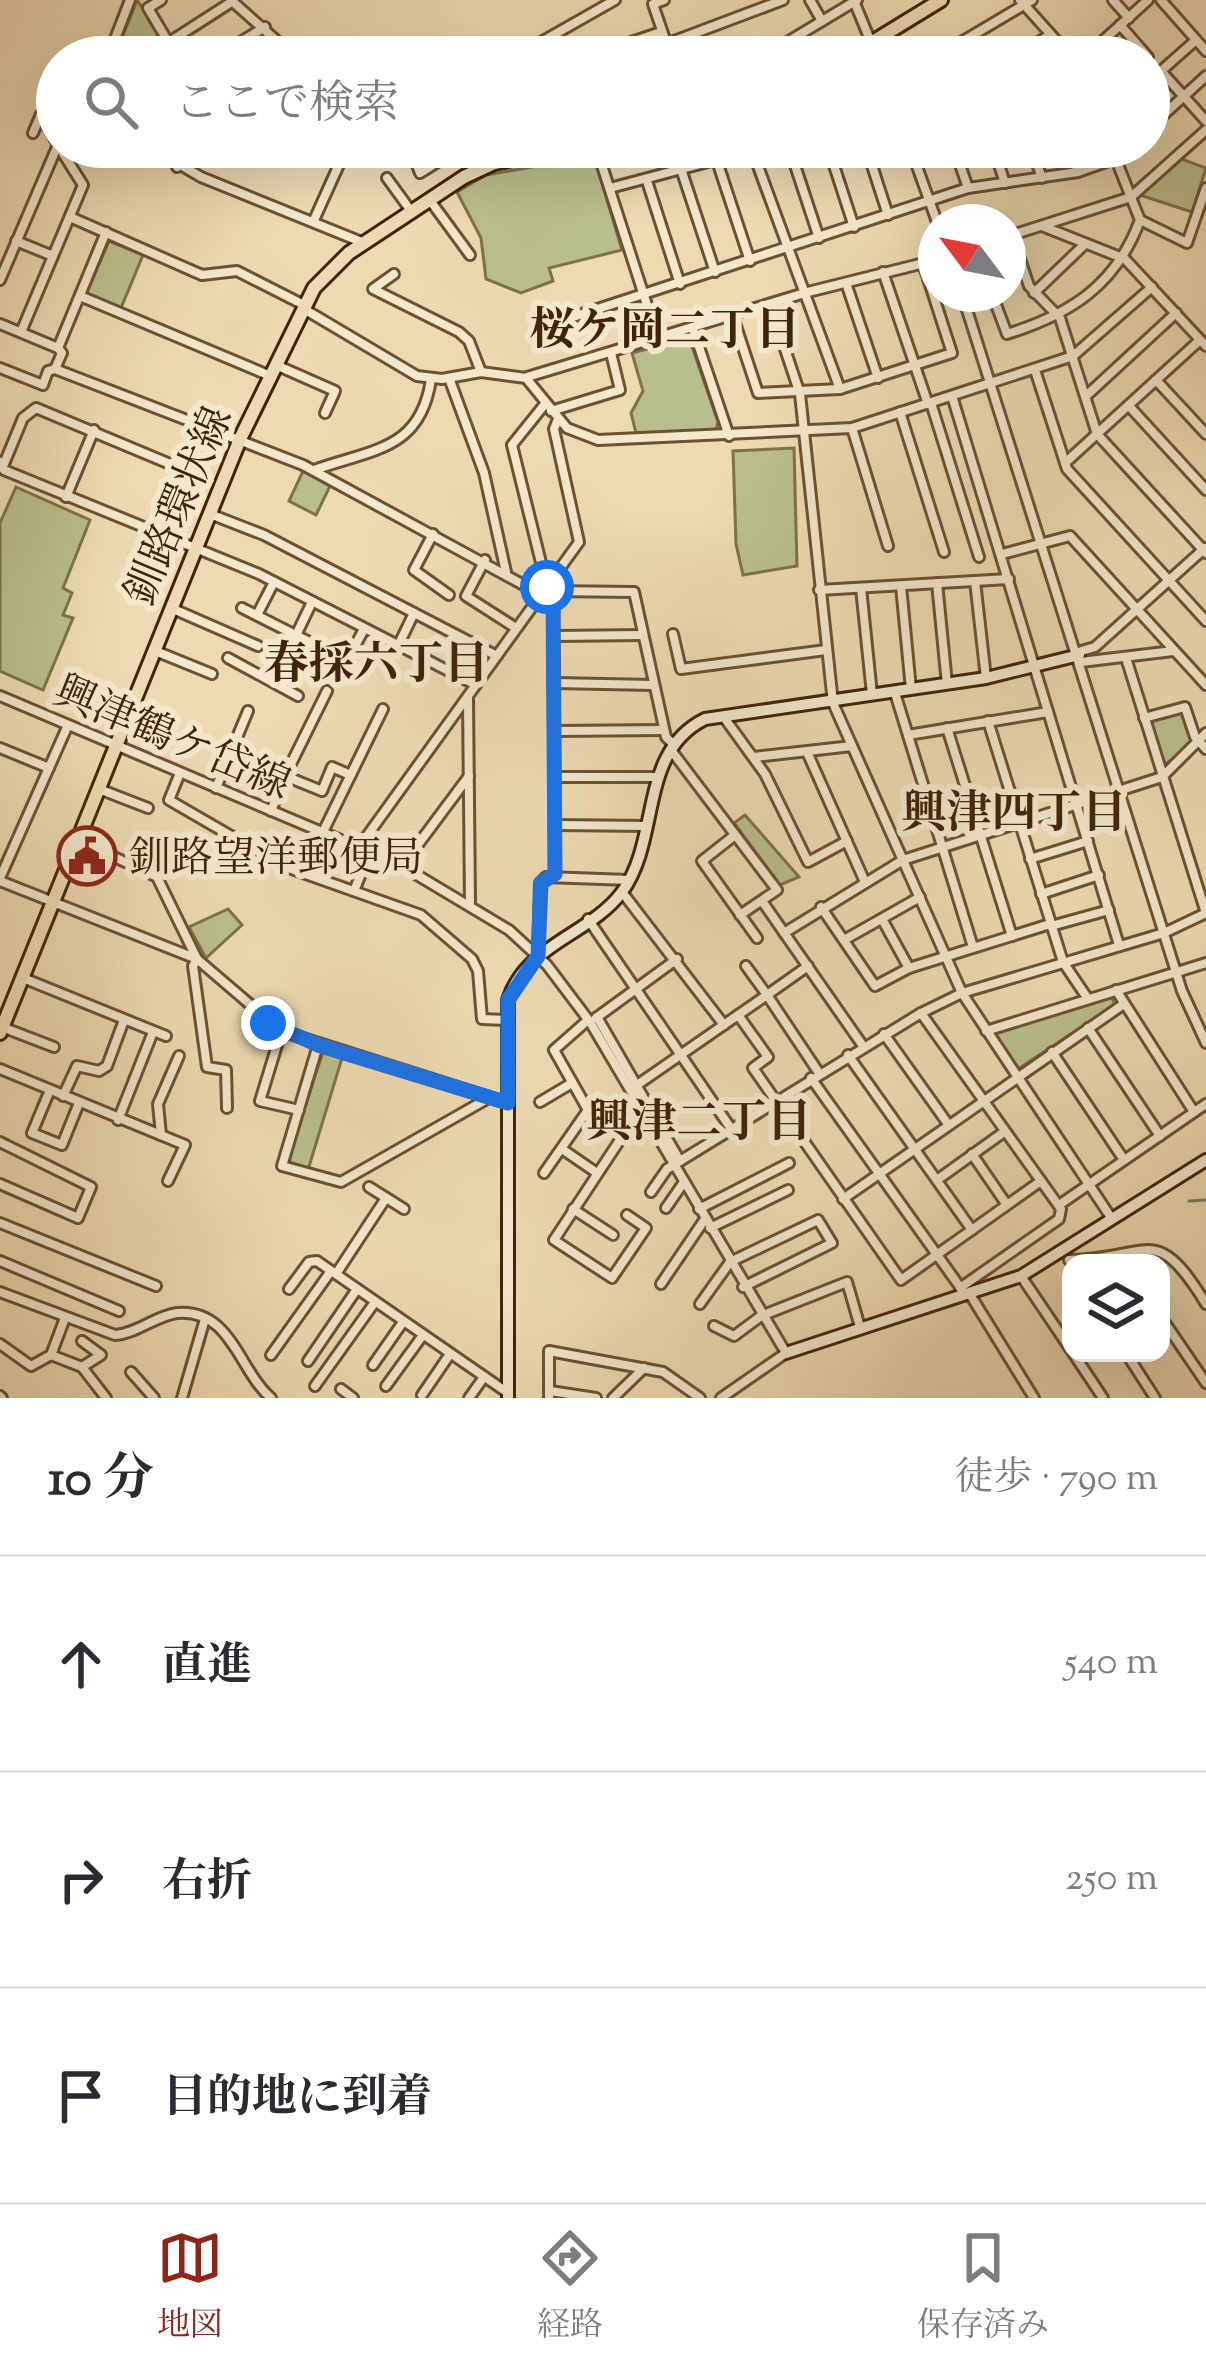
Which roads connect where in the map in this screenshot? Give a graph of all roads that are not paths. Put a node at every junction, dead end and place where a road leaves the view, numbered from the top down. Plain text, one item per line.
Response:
1 (130, 0) edge
2 (161, 0) edge
3 (232, 0) edge
4 (615, 0) edge
5 (664, 0) edge
6 (782, 0) edge
7 (810, 0) edge
8 (941, 0) edge
9 (1113, 0) edge
10 (1148, 0) edge
11 (1161, 0) edge
12 (855, 1) edge
13 (1026, 2) edge
14 (1129, 18) junction
15 (822, 21) junction
16 (1120, 26) junction
17 (265, 27) junction
18 (661, 32) junction
19 (1050, 34) joint
20 (115, 36) edge
21 (166, 36) edge
22 (174, 36) edge
23 (250, 36) edge
24 (273, 36) edge
25 (551, 36) edge
26 (649, 36) edge
27 (663, 36) edge
28 (687, 36) edge
29 (791, 36) edge
30 (868, 36) edge
31 (893, 36) edge
32 (970, 36) edge
33 (1047, 36) edge
34 (1109, 36) edge
35 (1129, 36) edge
36 (1196, 40) junction
37 (1206, 51) edge
38 (1170, 63) edge
39 (1206, 76) edge
40 (1170, 81) edge
41 (1183, 96) junction
42 (1170, 108) edge
43 (1206, 126) edge
44 (36, 128) edge
45 (34, 133) dead end
46 (1170, 160) edge
47 (48, 168) edge
48 (72, 168) edge
49 (180, 168) edge
50 (338, 168) edge
51 (484, 168) edge
52 (603, 168) edge
53 (695, 168) edge
54 (719, 168) edge
55 (757, 168) edge
56 (797, 168) edge
57 (835, 168) edge
58 (873, 168) edge
59 (918, 168) edge
60 (961, 168) edge
61 (1000, 168) edge
62 (1038, 168) edge
63 (1077, 168) edge
64 (1089, 168) edge
65 (1119, 168) edge
66 (1161, 168) edge
67 (682, 172) junction
68 (1078, 172) junction
69 (387, 178) dead end
70 (1042, 178) junction
71 (647, 181) junction
72 (1005, 182) junction
73 (610, 188) junction
74 (968, 188) junction
75 (1206, 188) edge
76 (1131, 196) junction
77 (429, 199) junction
78 (930, 202) junction
79 (411, 211) junction
80 (888, 215) junction
81 (70, 217) junction
82 (314, 220) junction
83 (1140, 220) junction
84 (1040, 224) junction
85 (854, 227) junction
86 (1026, 230) edge
87 (106, 232) junction
88 (819, 238) junction
89 (16, 241) junction
90 (364, 243) junction
91 (1085, 244) junction
92 (784, 250) junction
93 (470, 255) dead end
94 (53, 256) junction
95 (1125, 259) junction
96 (750, 261) junction
97 (918, 264) edge
98 (715, 272) junction
99 (883, 272) junction
100 (1026, 273) edge
101 (394, 274) dead end
102 (0, 280) edge
103 (845, 282) junction
104 (680, 284) junction
105 (1153, 287) junction
106 (808, 292) junction
107 (1034, 292) junction
108 (644, 295) junction
109 (80, 296) junction
110 (770, 304) junction
111 (303, 307) junction
112 (939, 312) edge
113 (968, 312) edge
114 (999, 312) edge
115 (1176, 314) junction
116 (573, 317) dead end
117 (733, 317) junction
118 (1060, 317) junction
119 (0, 323) edge
120 (693, 329) junction
121 (21, 332) junction
122 (658, 339) junction
123 (1203, 343) edge
124 (58, 348) junction
125 (611, 353) junction
126 (1073, 356) junction
127 (915, 365) junction
128 (0, 368) edge
129 (56, 369) junction
130 (271, 370) junction
131 (1035, 370) junction
132 (481, 372) junction
133 (449, 378) junction
134 (526, 378) junction
135 (878, 378) junction
136 (431, 379) junction
137 (1156, 380) junction
138 (992, 382) junction
139 (840, 389) junction
140 (800, 394) junction
141 (952, 396) junction
142 (1086, 396) junction
143 (930, 403) junction
144 (1129, 406) junction
145 (548, 407) junction
146 (900, 412) junction
147 (325, 413) dead end
148 (558, 419) junction
149 (852, 428) junction
150 (94, 430) junction
151 (802, 434) junction
152 (1097, 434) junction
153 (1206, 434) edge
154 (729, 436) junction
155 (240, 440) junction
156 (2, 463) edge
157 (1065, 463) junction
158 (182, 469) dead end
159 (313, 470) junction
160 (1206, 490) edge
161 (66, 496) junction
162 (210, 514) junction
163 (433, 534) junction
164 (1042, 541) junction
165 (888, 546) dead end
166 (196, 548) junction
167 (1205, 550) edge
168 (944, 552) dead end
169 (1001, 554) junction
170 (979, 557) dead end
171 (485, 560) junction
172 (506, 572) junction
173 (1009, 578) junction
174 (1169, 580) junction
175 (975, 581) junction
176 (274, 582) junction
177 (937, 583) junction
178 (901, 586) junction
179 (861, 588) junction
180 (820, 590) junction
181 (547, 591) junction
182 (449, 595) dead end
183 (312, 602) junction
184 (171, 608) junction
185 (242, 608) dead end
186 (1136, 610) junction
187 (414, 613) junction
188 (256, 615) junction
189 (1206, 621) edge
190 (364, 628) junction
191 (516, 628) junction
192 (673, 634) dead end
193 (294, 635) junction
194 (644, 635) junction
195 (555, 636) junction
196 (258, 646) dead end
197 (398, 646) junction
198 (153, 650) junction
199 (826, 650) junction
200 (1174, 650) junction
201 (497, 656) junction
202 (1079, 656) junction
203 (228, 658) dead end
204 (1126, 658) junction
205 (1035, 669) junction
206 (212, 674) dead end
207 (986, 678) junction
208 (274, 681) junction
209 (555, 683) junction
210 (947, 684) junction
211 (653, 685) junction
212 (476, 686) junction
213 (1206, 686) edge
214 (911, 690) junction
215 (327, 691) dead end
216 (895, 693) junction
217 (0, 696) edge
218 (298, 696) dead end
219 (873, 696) junction
220 (468, 698) junction
221 (833, 703) junction
222 (383, 709) dead end
223 (248, 711) dead end
224 (1048, 712) junction
225 (723, 716) junction
226 (1144, 718) junction
227 (988, 721) junction
228 (68, 724) junction
229 (947, 728) junction
230 (664, 730) junction
231 (556, 731) junction
232 (908, 735) junction
233 (1202, 737) edge
234 (115, 744) junction
235 (852, 746) junction
236 (671, 747) junction
237 (0, 748) edge
238 (1206, 749) edge
239 (807, 752) junction
240 (754, 757) junction
241 (50, 768) junction
242 (180, 773) junction
243 (348, 774) junction
244 (470, 775) junction
245 (285, 776) junction
246 (659, 777) junction
247 (1162, 777) junction
248 (556, 778) junction
249 (98, 788) junction
250 (216, 788) junction
251 (1120, 793) junction
252 (1076, 806) junction
253 (148, 808) dead end
254 (271, 811) junction
255 (1019, 824) junction
256 (556, 825) junction
257 (646, 826) junction
258 (322, 832) junction
259 (735, 835) junction
260 (981, 835) junction
261 (78, 840) junction
262 (847, 841) junction
263 (1088, 841) junction
264 (359, 847) junction
265 (941, 848) junction
266 (370, 852) junction
267 (1030, 859) junction
268 (903, 860) junction
269 (402, 866) junction
270 (555, 874) junction
271 (1099, 875) junction
272 (0, 880) edge
273 (865, 882) junction
274 (625, 886) junction
275 (354, 891) junction
276 (1041, 894) junction
277 (920, 897) junction
278 (762, 901) junction
279 (52, 902) junction
280 (470, 902) junction
281 (821, 907) junction
282 (1109, 910) junction
283 (1206, 913) edge
284 (740, 915) junction
285 (882, 919) junction
286 (588, 920) junction
287 (1051, 925) junction
288 (784, 933) junction
289 (1164, 933) junction
290 (1012, 936) junction
291 (757, 938) dead end
292 (844, 940) junction
293 (1119, 945) junction
294 (973, 947) junction
295 (538, 956) junction
296 (945, 956) junction
297 (197, 959) junction
298 (677, 959) junction
299 (1063, 962) junction
300 (1206, 963) edge
301 (746, 966) dead end
302 (808, 966) junction
303 (909, 968) junction
304 (1176, 972) junction
305 (22, 977) junction
306 (637, 988) junction
307 (1116, 991) junction
308 (962, 994) junction
309 (767, 995) junction
310 (1088, 999) junction
311 (1121, 1006) junction
312 (921, 1013) junction
313 (738, 1015) junction
314 (124, 1020) junction
315 (507, 1020) junction
316 (592, 1020) junction
317 (724, 1025) junction
318 (1088, 1028) junction
319 (1, 1030) edge
320 (281, 1031) junction
321 (986, 1031) junction
322 (153, 1032) junction
323 (884, 1034) junction
324 (166, 1036) dead end
325 (1206, 1043) edge
326 (318, 1045) junction
327 (863, 1046) junction
328 (54, 1047) dead end
329 (1052, 1052) junction
330 (681, 1053) junction
331 (848, 1055) junction
332 (179, 1056) dead end
333 (0, 1069) edge
334 (815, 1075) junction
335 (1016, 1076) junction
336 (572, 1083) junction
337 (637, 1085) junction
338 (50, 1090) junction
339 (63, 1096) junction
340 (488, 1098) junction
341 (982, 1100) junction
342 (540, 1102) dead end
343 (776, 1102) junction
344 (79, 1103) junction
345 (508, 1103) junction
346 (1206, 1104) edge
347 (227, 1108) dead end
348 (641, 1108) junction
349 (299, 1110) junction
350 (588, 1110) junction
351 (1194, 1112) junction
352 (118, 1120) junction
353 (948, 1124) junction
354 (732, 1130) junction
355 (1005, 1131) junction
356 (623, 1132) junction
357 (161, 1135) junction
358 (1160, 1136) junction
359 (0, 1142) edge
360 (915, 1148) junction
361 (562, 1149) junction
362 (972, 1154) junction
363 (1124, 1160) junction
364 (1206, 1160) edge
365 (677, 1163) junction
366 (789, 1163) dead end
367 (879, 1172) junction
368 (544, 1173) dead end
369 (597, 1173) junction
370 (937, 1180) junction
371 (168, 1181) dead end
372 (1041, 1181) junction
373 (684, 1182) junction
374 (0, 1184) edge
375 (1089, 1185) junction
376 (369, 1187) dead end
377 (788, 1190) dead end
378 (651, 1192) dead end
379 (386, 1198) junction
380 (843, 1199) junction
381 (1007, 1205) junction
382 (1058, 1205) junction
383 (666, 1208) dead end
384 (404, 1209) dead end
385 (574, 1209) junction
386 (699, 1209) junction
387 (627, 1215) dead end
388 (1112, 1219) junction
389 (0, 1223) edge
390 (707, 1223) junction
391 (972, 1229) junction
392 (614, 1235) dead end
393 (936, 1254) junction
394 (1078, 1254) edge
395 (1121, 1254) edge
396 (1170, 1254) edge
397 (1170, 1254) edge
398 (0, 1261) edge
399 (730, 1262) junction
400 (1062, 1263) edge
401 (334, 1273) junction
402 (1022, 1276) junction
403 (661, 1285) dead end
404 (156, 1286) dead end
405 (743, 1287) junction
406 (289, 1289) dead end
407 (357, 1289) junction
408 (0, 1292) edge
409 (966, 1294) junction
410 (1204, 1297) edge
411 (375, 1302) junction
412 (700, 1304) dead end
413 (119, 1311) dead end
414 (761, 1316) junction
415 (65, 1318) junction
416 (205, 1318) junction
417 (404, 1322) junction
418 (714, 1326) dead end
419 (860, 1328) junction
420 (1170, 1330) edge
421 (423, 1335) junction
422 (1062, 1337) edge
423 (82, 1341) dead end
424 (0, 1344) edge
425 (786, 1353) junction
426 (50, 1354) junction
427 (450, 1354) junction
428 (271, 1355) dead end
429 (308, 1361) dead end
430 (1079, 1362) edge
431 (1132, 1362) edge
432 (373, 1365) dead end
433 (82, 1367) junction
434 (644, 1368) junction
435 (131, 1372) dead end
436 (484, 1377) junction
437 (1206, 1383) edge
438 (315, 1386) dead end
439 (386, 1386) dead end
440 (687, 1388) junction
441 (341, 1389) dead end
442 (267, 1395) edge
443 (422, 1395) dead end
444 (549, 1395) edge
445 (508, 1396) edge
446 (106, 1398) edge
447 (154, 1398) edge
448 (182, 1398) edge
449 (251, 1398) edge
450 (353, 1398) edge
451 (469, 1398) edge
452 (596, 1398) edge
453 (613, 1398) edge
454 (675, 1398) edge
455 (700, 1398) edge
456 (721, 1398) edge
457 (1034, 1398) edge
458 (1103, 1398) edge
459 (1155, 1398) edge

1 - 20 street
2 - 21 street
3 - 17 street
3 - 22 street
4 - 25 street
5 - 18 street
6 - 28 street
7 - 15 street
8 - 31 main road
9 - 14 street
10 - 14 street
11 - 36 street
12 - 15 street
12 - 30 street
13 - 19 street
13 - 32 street
14 - 16 street
15 - 29 street
16 - 34 street
16 - 35 street
17 - 23 street
17 - 24 street
18 - 26 street
18 - 27 street
19 - 33 street
36 - 37 street
36 - 38 street
39 - 41 street
40 - 41 street
41 - 42 street
41 - 43 street
43 - 46 street
44 - 45 street
47 - 89 street
48 - 81 street
49 - 82 street
50 - 82 street
51 - 77 main road, 釧路環状線
52 - 73 street
53 - 67 street
54 - 96 street
55 - 92 street
56 - 88 street
57 - 85 street
58 - 80 street
59 - 78 street
60 - 74 street
61 - 72 street
62 - 70 street
63 - 68 street
64 - 68 street
65 - 76 street
66 - 76 street
67 - 71 street
67 - 98 street
68 - 70 street
69 - 79 street
70 - 72 street
71 - 73 street
71 - 104 street
72 - 74 street
73 - 108 street
74 - 78 street
75 - 83 street
76 - 83 street
76 - 84 street
77 - 79 main road, 釧路環状線
77 - 93 street
78 - 80 street
79 - 90 main road, 釧路環状線
80 - 85 street
81 - 87 street
81 - 94 street
82 - 90 street
83 - 95 street
84 - 86 street
84 - 91 street
85 - 88 street
87 - 109 street
87 - 111 street
88 - 92 street
89 - 94 street
89 - 102 street
90 - 111 main road, 釧路環状線
91 - 95 street
91 - 107 street
92 - 96 street
92 - 106 street
94 - 121 street
95 - 105 street
95 - 118 street
96 - 98 street
97 - 99 street
98 - 104 street
99 - 103 street
99 - 127 street
100 - 107 street
101 - 132 street
103 - 106 street
103 - 135 street
104 - 108 street
105 - 115 street
105 - 126 street
106 - 110 street
106 - 139 street
107 - 118 street
108 - 116 street
108 - 122 street
109 - 124 street
109 - 130 street
110 - 117 street
110 - 140 street
111 - 130 main road, 釧路環状線
111 - 136 street
112 - 127 street
113 - 138 street
114 - 118 street
115 - 123 street
115 - 142 street
117 - 120 street
117 - 140 street
118 - 126 street
119 - 121 street
120 - 122 street
120 - 154 street
121 - 124 street
122 - 125 street
123 - 137 street
124 - 129 street
125 - 134 street
125 - 145 street
126 - 131 street
126 - 142 street
127 - 135 street
127 - 143 street
128 - 129 street
129 - 155 street
130 - 147 street
130 - 155 main road, 釧路環状線
131 - 138 street
131 - 157 street
132 - 133 street
132 - 134 street
133 - 136 street
133 - 172 street
134 - 145 street
135 - 139 street
136 - 159 street
137 - 144 street
137 - 153 street
138 - 141 street
138 - 164 street
139 - 140 street
140 - 151 street
141 - 143 street
141 - 169 street
142 - 152 street
143 - 146 street
143 - 170 street
144 - 152 street
144 - 160 street
145 - 148 street
145 - 181 street
146 - 149 street
146 - 168 street
148 - 154 street
148 - 181 street
149 - 151 street
149 - 165 street
150 - 156 street
150 - 158 street
150 - 161 street
151 - 154 street
151 - 180 street
152 - 157 street
152 - 167 street
155 - 159 street
155 - 162 main road, 釧路環状線
156 - 161 street
157 - 174 street
159 - 163 street
161 - 166 street
162 - 166 main road, 釧路環状線
162 - 187 street
163 - 171 street
163 - 182 street
164 - 169 street
164 - 186 street
164 - 202 street
166 - 176 street
166 - 184 main road, 釧路環状線
167 - 174 street
169 - 173 street
171 - 172 street
171 - 191 street
172 - 181 street
173 - 175 street
173 - 205 street
174 - 186 street
174 - 189 street
175 - 177 street
175 - 207 street
176 - 183 street
176 - 188 street
177 - 178 street
177 - 210 street
178 - 179 street
178 - 214 street
179 - 180 street
179 - 219 street
180 - 199 street
181 - 191 street
181 - 194 street
181 - 195 street
183 - 190 street
183 - 193 street
184 - 196 street
184 - 198 main road, 釧路環状線
185 - 188 street
186 - 200 street
186 - 202 street
187 - 197 street
187 - 201 street
188 - 193 street
190 - 193 street
190 - 197 street
191 - 201 street
192 - 199 street
193 - 208 street
194 - 195 street
194 - 211 street
195 - 209 street
197 - 212 street
198 - 206 street
198 - 234 main road, 釧路環状線
199 - 221 street
200 - 204 street
200 - 213 street
201 - 212 street
202 - 204 street
202 - 205 street
202 - 251 street
203 - 208 street
204 - 226 street
205 - 207 street
205 - 224 street
207 - 210 street
208 - 218 street
209 - 211 street
209 - 231 street
210 - 214 street
211 - 230 street
212 - 220 street
214 - 216 street
215 - 245 street
216 - 219 street
216 - 232 street
217 - 228 street, 興津鶴ケ岱線
219 - 221 street
220 - 244 street
220 - 264 street
221 - 225 street
221 - 235 street
222 - 243 street
223 - 250 street
224 - 227 street
224 - 252 street
225 - 236 street
225 - 240 street
226 - 233 street
226 - 247 street
227 - 229 street
227 - 255 street
228 - 234 street, 興津鶴ケ岱線
228 - 241 street
229 - 232 street
229 - 260 street
230 - 231 street
230 - 236 street
231 - 248 street
232 - 265 street
233 - 238 street
233 - 247 street
234 - 242 street, 興津鶴ケ岱線
234 - 249 main road, 釧路環状線
235 - 239 street
235 - 268 street
236 - 246 street
236 - 259 street
237 - 241 street
239 - 240 street
239 - 262 street
240 - 262 street
241 - 272 street
242 - 250 street, 興津鶴ケ岱線
242 - 275 street
243 - 245 street
243 - 258 street
244 - 269 street
244 - 280 street
245 - 254 street
246 - 248 street
246 - 257 street
247 - 251 street
247 - 283 street
248 - 256 street
249 - 253 street
249 - 261 main road, 釧路環状線
250 - 254 street, 興津鶴ケ岱線
251 - 252 street
251 - 289 street
252 - 255 street
252 - 263 street
254 - 258 street, 興津鶴ケ岱線
255 - 260 street
255 - 267 street
256 - 257 street
256 - 270 street
257 - 274 street
258 - 264 street, 興津鶴ケ岱線
259 - 278 street
259 - 284 street
260 - 265 street
260 - 290 street
261 - 279 main road, 釧路環状線
261 - 297 street
262 - 273 street
263 - 267 street
263 - 271 street
264 - 266 street, 興津鶴ケ岱線
265 - 268 street
265 - 294 street
266 - 269 street, 興津鶴ケ岱線
266 - 275 street
267 - 276 street
268 - 273 street
268 - 277 street
269 - 280 street, 興津鶴ケ岱線
270 - 274 street
270 - 295 street
271 - 276 street
271 - 282 street
272 - 279 street
273 - 281 street
274 - 286 street
274 - 298 street
275 - 315 street
276 - 287 street
277 - 285 street
277 - 296 street
278 - 284 street
278 - 288 street
279 - 297 street
279 - 305 main road, 釧路環状線
280 - 295 street, 興津鶴ケ岱線
281 - 288 street
281 - 292 street
282 - 287 street
282 - 293 street
283 - 289 street
284 - 291 street
285 - 292 street
285 - 303 street
286 - 295 street
286 - 306 street
287 - 290 street
287 - 299 street
288 - 302 street
289 - 293 street
289 - 304 street
290 - 294 street
292 - 303 street
293 - 299 street
294 - 296 street
295 - 315 street
295 - 316 street, 興津鶴ケ岱線
296 - 303 street
296 - 308 street
297 - 320 street
297 - 347 street
298 - 306 street
298 - 317 street
299 - 308 street
299 - 310 street
300 - 304 street
301 - 309 street
302 - 309 street
302 - 327 street
304 - 307 street
304 - 325 street
305 - 314 street
305 - 319 main road, 釧路環状線
306 - 316 street
306 - 330 street
307 - 310 street
307 - 311 street
308 - 312 street
308 - 321 street
309 - 313 street
309 - 334 street
310 - 321 street
311 - 318 street
311 - 351 street
312 - 323 street
312 - 341 street
313 - 317 street
313 - 343 street
314 - 322 street
314 - 339 street
315 - 345 street
316 - 336 street
316 - 337 street
316 - 348 street, 興津鶴ケ岱線
317 - 330 street
318 - 329 street
318 - 358 street
319 - 328 street
320 - 326 street
320 - 349 street
321 - 335 street
322 - 324 street
322 - 352 street
323 - 327 street
323 - 353 street
326 - 340 street
326 - 349 street
327 - 331 street
329 - 335 street
329 - 363 street
330 - 337 street
330 - 354 street
331 - 334 street
331 - 360 street
332 - 357 street
333 - 338 street
334 - 343 street
334 - 367 street
335 - 341 street
335 - 375 street
336 - 342 street
336 - 350 street
337 - 365 street
338 - 339 street
338 - 344 street
339 - 344 street
340 - 345 street
340 - 349 street
341 - 353 street
341 - 355 street
343 - 354 street
343 - 380 street
344 - 352 street
345 - 445 street
346 - 351 street
348 - 356 street
348 - 365 street, 興津鶴ケ岱線
350 - 356 street
350 - 361 street
351 - 358 street
352 - 357 street
353 - 360 street
354 - 365 street
355 - 362 street
355 - 372 street
356 - 369 street
357 - 371 street
358 - 363 street
359 - 374 street
360 - 367 street
360 - 370 street
361 - 368 street
361 - 369 street
362 - 370 street
362 - 381 street
363 - 375 street
364 - 388 street
365 - 373 street, 興津鶴ケ岱線
365 - 378 street
366 - 386 street
367 - 380 street
367 - 393 street
369 - 385 street
370 - 391 street
372 - 381 street
372 - 382 street
373 - 383 street
373 - 386 street, 興津鶴ケ岱線
375 - 382 street
375 - 388 street
376 - 379 street
377 - 390 street
379 - 384 street
379 - 401 street
380 - 393 street
381 - 391 street
382 - 409 street
385 - 387 street
385 - 392 street
386 - 390 street, 興津鶴ケ岱線
388 - 394 street
389 - 404 street
390 - 399 street, 興津鶴ケ岱線
390 - 403 street
391 - 393 street
393 - 409 street
395 - 397 street
396 - 410 street
398 - 413 street
399 - 405 street, 興津鶴ケ岱線
399 - 405 street
399 - 412 street
400 - 402 street
401 - 406 street
401 - 407 street
401 - 428 street
402 - 409 street
402 - 422 street
405 - 414 street, 興津鶴ケ岱線
407 - 411 street
407 - 429 street
408 - 415 street
409 - 419 street
409 - 457 street
411 - 417 street
411 - 438 street
414 - 418 street
414 - 419 street
414 - 425 street, 興津鶴ケ岱線
415 - 416 street
415 - 426 street
416 - 442 street
416 - 448 street
417 - 421 street
417 - 432 street
419 - 425 street
420 - 437 street
421 - 427 street
421 - 439 street
423 - 433 street
424 - 426 street
425 - 456 street
426 - 433 street
427 - 436 street
427 - 443 street
430 - 458 street
431 - 459 street
433 - 446 street
434 - 440 street
434 - 444 street
434 - 453 street
435 - 447 street
436 - 445 street
436 - 451 street
440 - 454 street
440 - 455 street
441 - 450 street
442 - 449 street
444 - 452 street

